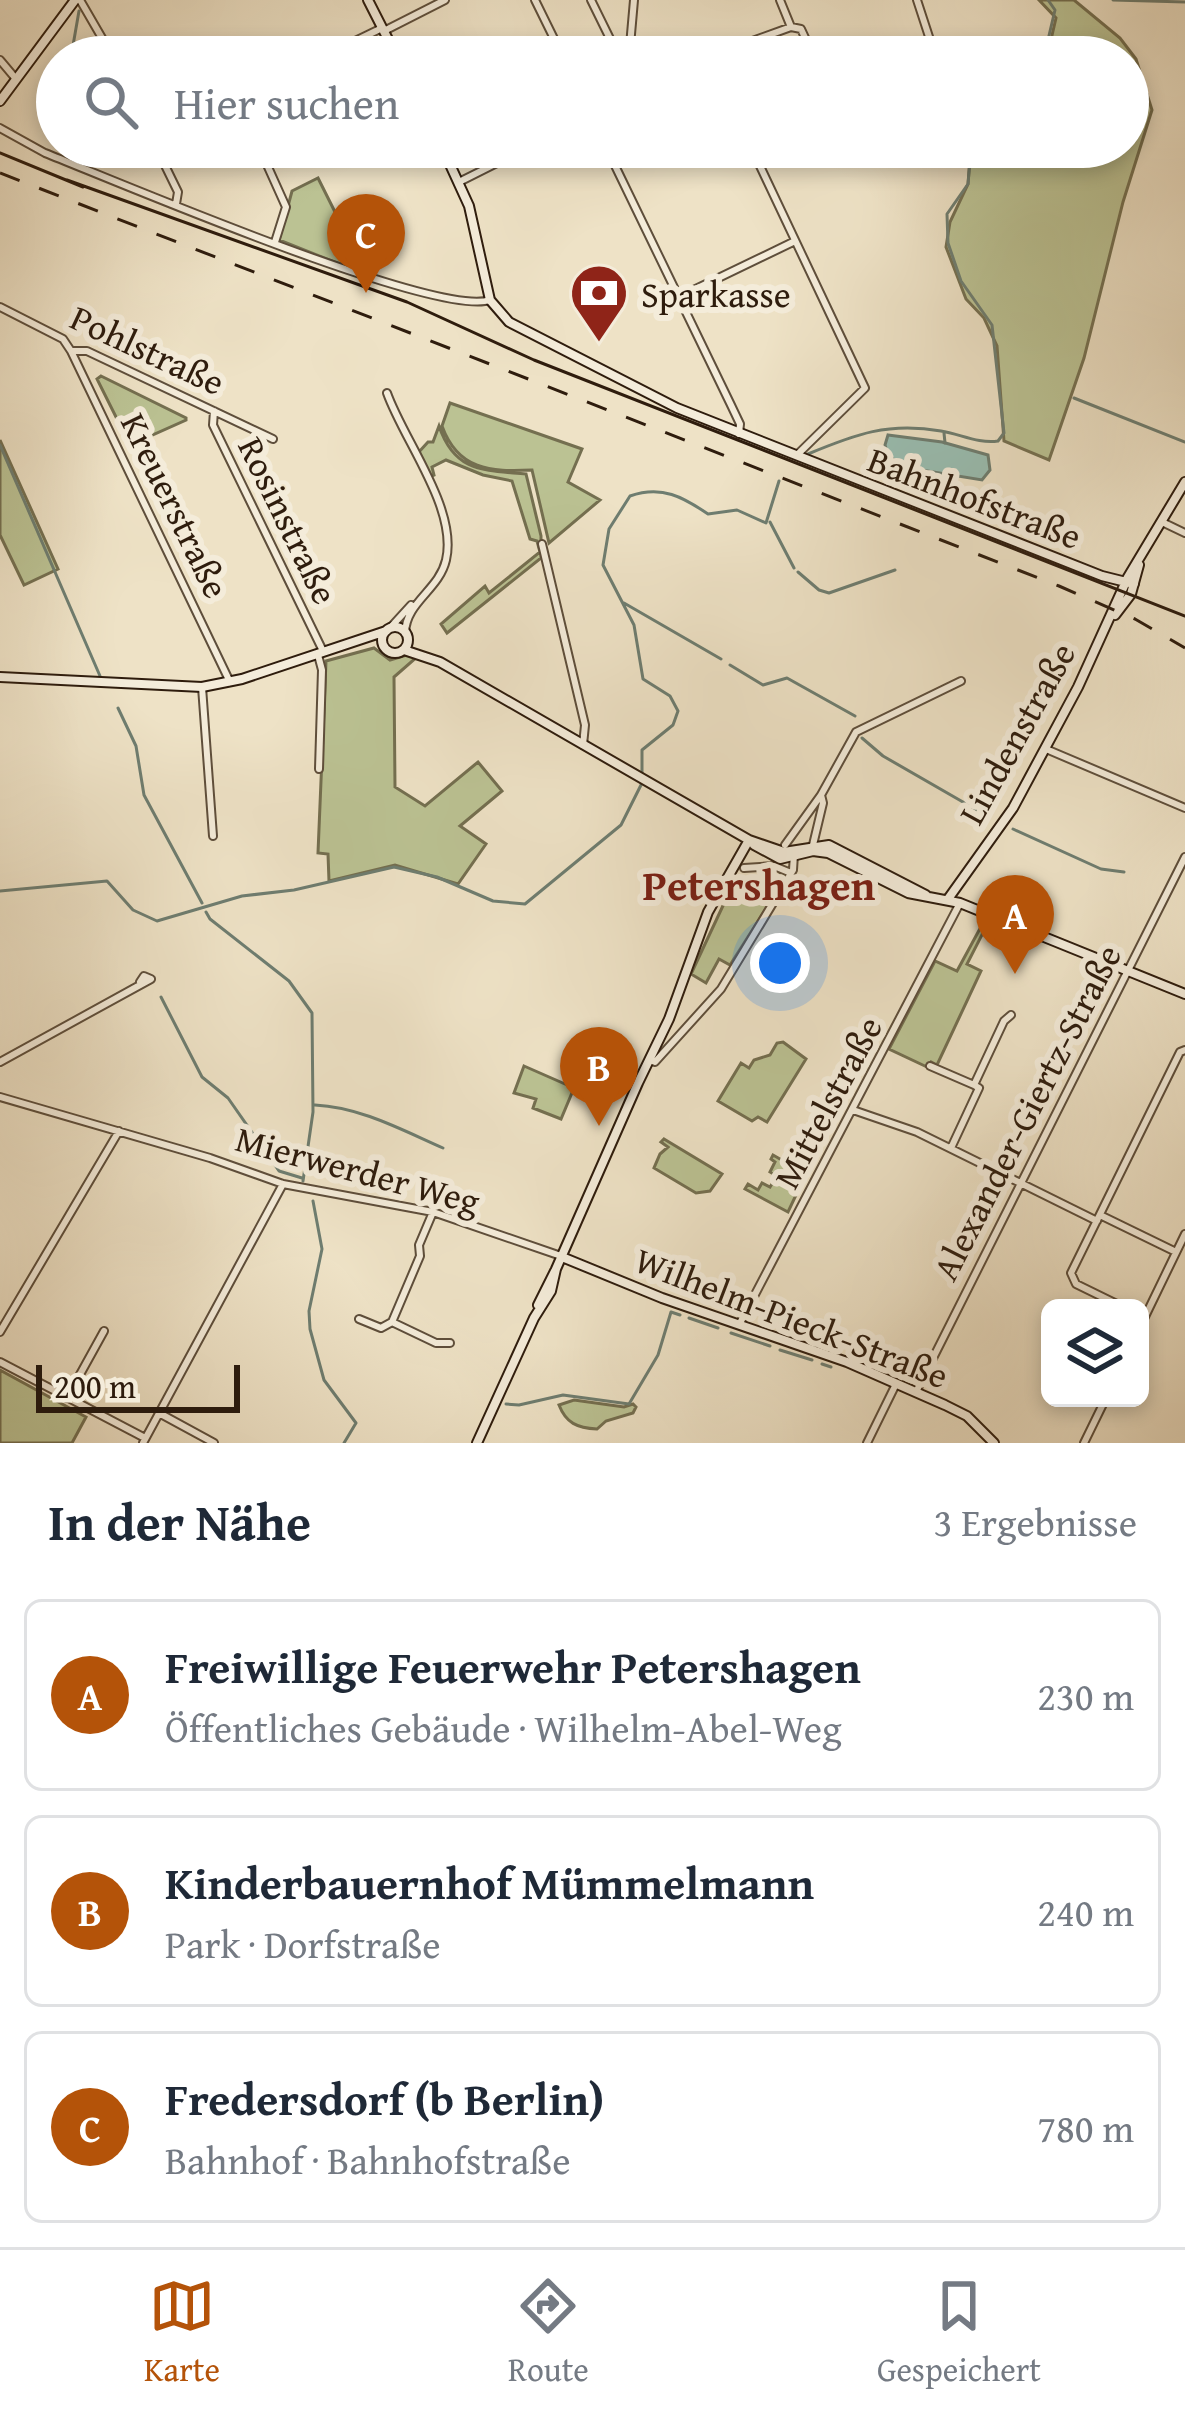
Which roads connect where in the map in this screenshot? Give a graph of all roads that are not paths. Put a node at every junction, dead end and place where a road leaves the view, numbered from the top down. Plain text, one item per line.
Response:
1 (77, 0) edge
2 (368, 0) edge
3 (445, 0) edge
4 (535, 0) edge
5 (591, 0) edge
6 (634, 0) edge
7 (780, 0) edge
8 (917, 0) edge
9 (791, 27) junction
10 (383, 30) junction
11 (49, 36) edge
12 (102, 36) edge
13 (369, 36) edge
14 (386, 36) edge
15 (552, 36) edge
16 (609, 36) edge
17 (631, 36) edge
18 (766, 36) edge
19 (804, 36) edge
20 (929, 36) edge
21 (36, 53) edge
22 (0, 60) edge
23 (16, 79) junction
24 (0, 101) edge
25 (0, 128) edge
26 (36, 148) edge
27 (84, 168) edge
28 (166, 168) edge
29 (268, 168) edge
30 (452, 168) edge
31 (487, 168) edge
32 (616, 168) edge
33 (760, 168) edge
34 (459, 182) junction
35 (176, 204) junction
36 (275, 242) junction
37 (793, 242) junction
38 (679, 297) junction
39 (490, 301) junction
40 (0, 308) edge
41 (71, 351) junction
42 (387, 392) dead end
43 (214, 411) junction
44 (739, 434) junction
45 (273, 439) dead end
46 (796, 458) junction
47 (1185, 482) edge
48 (1162, 522) junction
49 (1185, 533) edge
50 (542, 544) dead end
51 (1130, 583) junction
52 (423, 596) junction
53 (388, 630) junction
54 (406, 635) junction
55 (354, 643) junction
56 (383, 646) junction
57 (404, 650) junction
58 (321, 654) junction
59 (440, 662) junction
60 (0, 677) edge
61 (961, 681) dead end
62 (230, 682) junction
63 (202, 688) junction
64 (582, 746) junction
65 (1046, 749) junction
66 (319, 769) dead end
67 (821, 795) junction
68 (1185, 808) edge
69 (213, 836) dead end
70 (749, 840) junction
71 (812, 848) junction
72 (791, 851) junction
73 (1185, 857) edge
74 (744, 868) dead end
75 (791, 873) junction
76 (948, 899) junction
77 (960, 903) junction
78 (1127, 971) junction
79 (140, 982) dead end
80 (1185, 994) edge
81 (1011, 1015) dead end
82 (668, 1019) junction
83 (685, 1030) junction
84 (1185, 1050) edge
85 (649, 1060) junction
86 (0, 1062) edge
87 (930, 1066) dead end
88 (974, 1085) junction
89 (0, 1097) edge
90 (853, 1110) junction
91 (119, 1131) junction
92 (951, 1148) junction
93 (1023, 1182) junction
94 (283, 1184) junction
95 (433, 1212) junction
96 (1099, 1218) junction
97 (1185, 1234) edge
98 (1176, 1252) junction
99 (562, 1257) junction
100 (1172, 1262) junction
101 (1182, 1268) dead end
102 (1109, 1299) edge
103 (1149, 1304) edge
104 (359, 1319) dead end
105 (392, 1322) junction
106 (739, 1324) junction
107 (104, 1330) dead end
108 (0, 1332) edge
109 (450, 1343) dead end
110 (0, 1362) edge
111 (896, 1384) junction
112 (916, 1392) junction
113 (68, 1398) junction
114 (1102, 1407) edge
115 (159, 1413) junction
116 (144, 1441) edge
117 (214, 1443) edge
118 (477, 1443) edge
119 (867, 1443) edge
120 (994, 1443) edge
121 (1084, 1443) edge

1 - 11 main road
1 - 12 street
2 - 10 main road
3 - 10 street
4 - 15 street
5 - 16 street
6 - 17 street
7 - 9 street
8 - 20 street
9 - 18 street
9 - 19 street
10 - 13 street
10 - 14 main road
21 - 23 main road
22 - 23 street
23 - 24 main road
25 - 26 street
27 - 35 street
28 - 35 street
29 - 36 street
30 - 34 main road
31 - 34 street
32 - 38 street
33 - 37 street
34 - 39 main road
35 - 36 street
36 - 39 street
37 - 38 street
37 - 46 street
38 - 44 street
39 - 44 main road, Bahnhofstraße
40 - 41 street, Pohlstraße
41 - 43 street, Pohlstraße
41 - 62 street, Kreuerstraße
42 - 52 street
43 - 45 street, Pohlstraße
43 - 58 street, Rosinstraße
44 - 46 main road, Bahnhofstraße
46 - 51 main road, Bahnhofstraße
47 - 48 main road, Lindenstraße
48 - 49 street
48 - 51 main road, Lindenstraße
50 - 64 street
51 - 65 main road, Lindenstraße
52 - 53 street
52 - 54 street
53 - 54 main road
53 - 55 main road
53 - 56 main road
54 - 57 main road
54 - 59 main road
55 - 56 main road
55 - 58 main road
56 - 57 main road
57 - 59 main road
58 - 62 main road
58 - 66 street, Rosinstraße
59 - 64 main road
60 - 63 main road
61 - 67 street
62 - 63 main road
63 - 69 street
64 - 70 main road
65 - 68 street
65 - 76 main road, Lindenstraße
67 - 71 street
67 - 72 street
70 - 72 main road
70 - 82 main road
71 - 72 main road
71 - 76 main road
72 - 75 street
73 - 78 street, Alexander-Giertz-Straße
74 - 75 street
75 - 83 street
76 - 77 main road
77 - 78 main road
77 - 90 street, Mittelstraße
78 - 80 main road
78 - 93 street, Alexander-Giertz-Straße
79 - 86 street
81 - 88 street
82 - 83 street
82 - 85 main road
83 - 85 street
84 - 96 street
85 - 99 main road
87 - 88 street
88 - 92 street
89 - 91 street, Mierwerder Weg
90 - 92 street
90 - 106 street, Mittelstraße
91 - 94 street, Mierwerder Weg
91 - 108 street
92 - 93 street
93 - 96 street
93 - 112 street, Alexander-Giertz-Straße
94 - 95 street, Mierwerder Weg
94 - 115 street
95 - 99 street, Mierwerder Weg
95 - 105 street
96 - 98 street
96 - 102 street
97 - 98 street
98 - 100 street
99 - 106 main road, Wilhelm-Pieck-Straße
99 - 118 main road
100 - 101 street
100 - 103 street
104 - 105 street
105 - 109 street
106 - 111 main road, Wilhelm-Pieck-Straße
107 - 113 street
110 - 113 street
111 - 112 main road, Wilhelm-Pieck-Straße
111 - 119 street
112 - 120 main road, Wilhelm-Pieck-Straße
113 - 116 street
114 - 121 street
115 - 116 street
115 - 117 street

